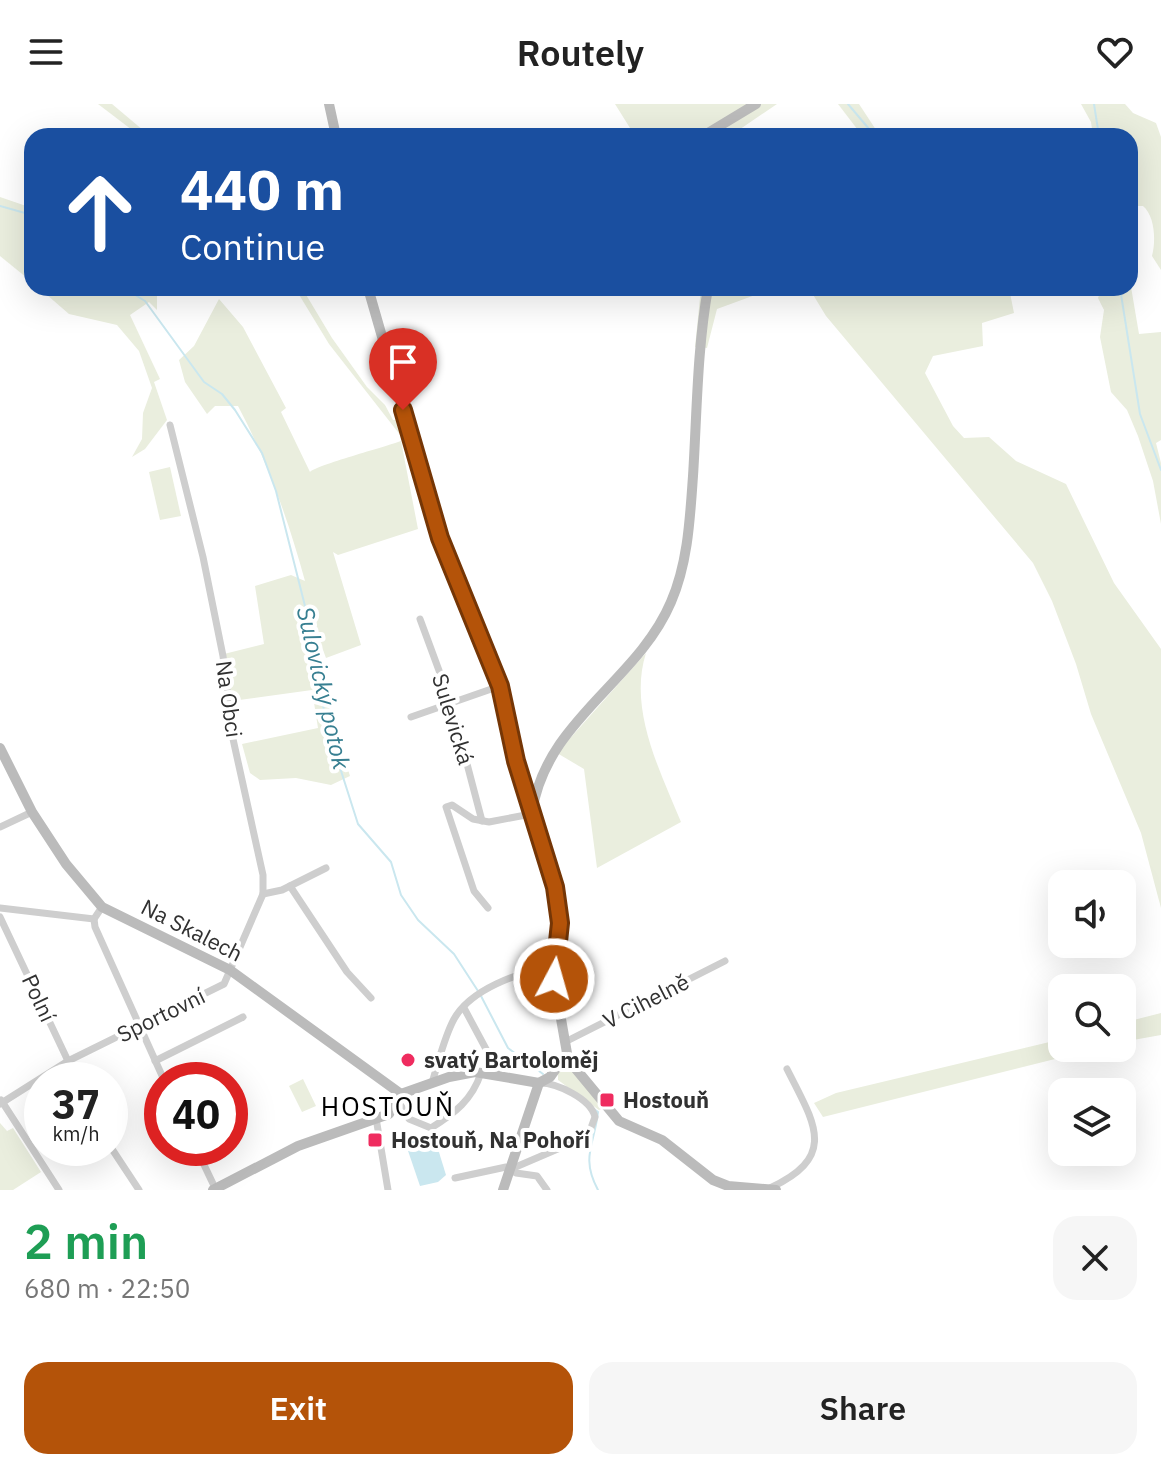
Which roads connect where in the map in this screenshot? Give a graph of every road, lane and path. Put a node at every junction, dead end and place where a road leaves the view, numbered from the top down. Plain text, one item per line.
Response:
1 (329, 104) edge
2 (756, 104) edge
3 (334, 128) edge
4 (716, 128) edge
5 (370, 296) edge
6 (706, 296) edge
7 (170, 425) dead end
8 (420, 619) dead end
9 (500, 686) junction
10 (451, 703) junction
11 (411, 717) dead end
12 (0, 748) edge
13 (32, 812) junction
14 (531, 814) junction
15 (482, 821) junction
16 (0, 827) edge
17 (326, 868) dead end
18 (290, 886) junction
19 (263, 894) junction
20 (102, 907) junction
21 (0, 908) edge
22 (488, 908) dead end
23 (0, 917) edge
24 (94, 919) junction
25 (725, 961) dead end
26 (555, 968) junction
27 (230, 970) junction
28 (371, 998) dead end
29 (464, 1008) junction
30 (243, 1017) dead end
31 (139, 1026) junction
32 (567, 1041) junction
33 (566, 1057) junction
34 (68, 1061) junction
35 (155, 1061) joint
36 (787, 1069) dead end
37 (481, 1073) junction
38 (501, 1077) junction
39 (432, 1083) junction
40 (539, 1083) junction
41 (399, 1096) junction
42 (1, 1101) edge
43 (376, 1118) junction
44 (123, 1166) edge
45 (204, 1166) edge
46 (511, 1169) junction
47 (455, 1178) dead end
48 (773, 1189) edge
49 (59, 1190) edge
50 (139, 1190) edge
51 (215, 1190) edge
52 (388, 1190) edge
53 (503, 1190) edge
54 (547, 1190) edge

1 - 3 street
2 - 4 street
5 - 9 street
6 - 14 street
7 - 19 street, Na Obci
8 - 10 street, Sulevická
9 - 10 street
9 - 14 street
10 - 11 street
10 - 15 street, Sulevická
12 - 13 street, Na Skalech
13 - 16 street
13 - 20 street, Na Skalech
14 - 15 street
14 - 26 street
15 - 22 street
17 - 18 street
18 - 19 street
18 - 28 street
19 - 27 street
20 - 24 street
20 - 27 street, Na Skalech
21 - 24 street
23 - 34 street, Polní
24 - 31 street
25 - 32 street, V Cihelně
26 - 29 street
26 - 32 street
27 - 31 street, Sportovní
27 - 41 street, Na Skalech
29 - 38 street
29 - 39 street
30 - 35 street
31 - 34 street, Sportovní
31 - 35 street
32 - 33 street
33 - 40 street
33 - 48 street
34 - 42 street, Sportovní
36 - 48 street
37 - 38 street
37 - 39 street
37 - 41 street
38 - 40 street
39 - 41 street
40 - 46 street
40 - 46 street
41 - 43 street
42 - 49 street
43 - 51 street
43 - 52 street
44 - 50 street
45 - 51 street
46 - 47 street
46 - 53 street
46 - 54 street

